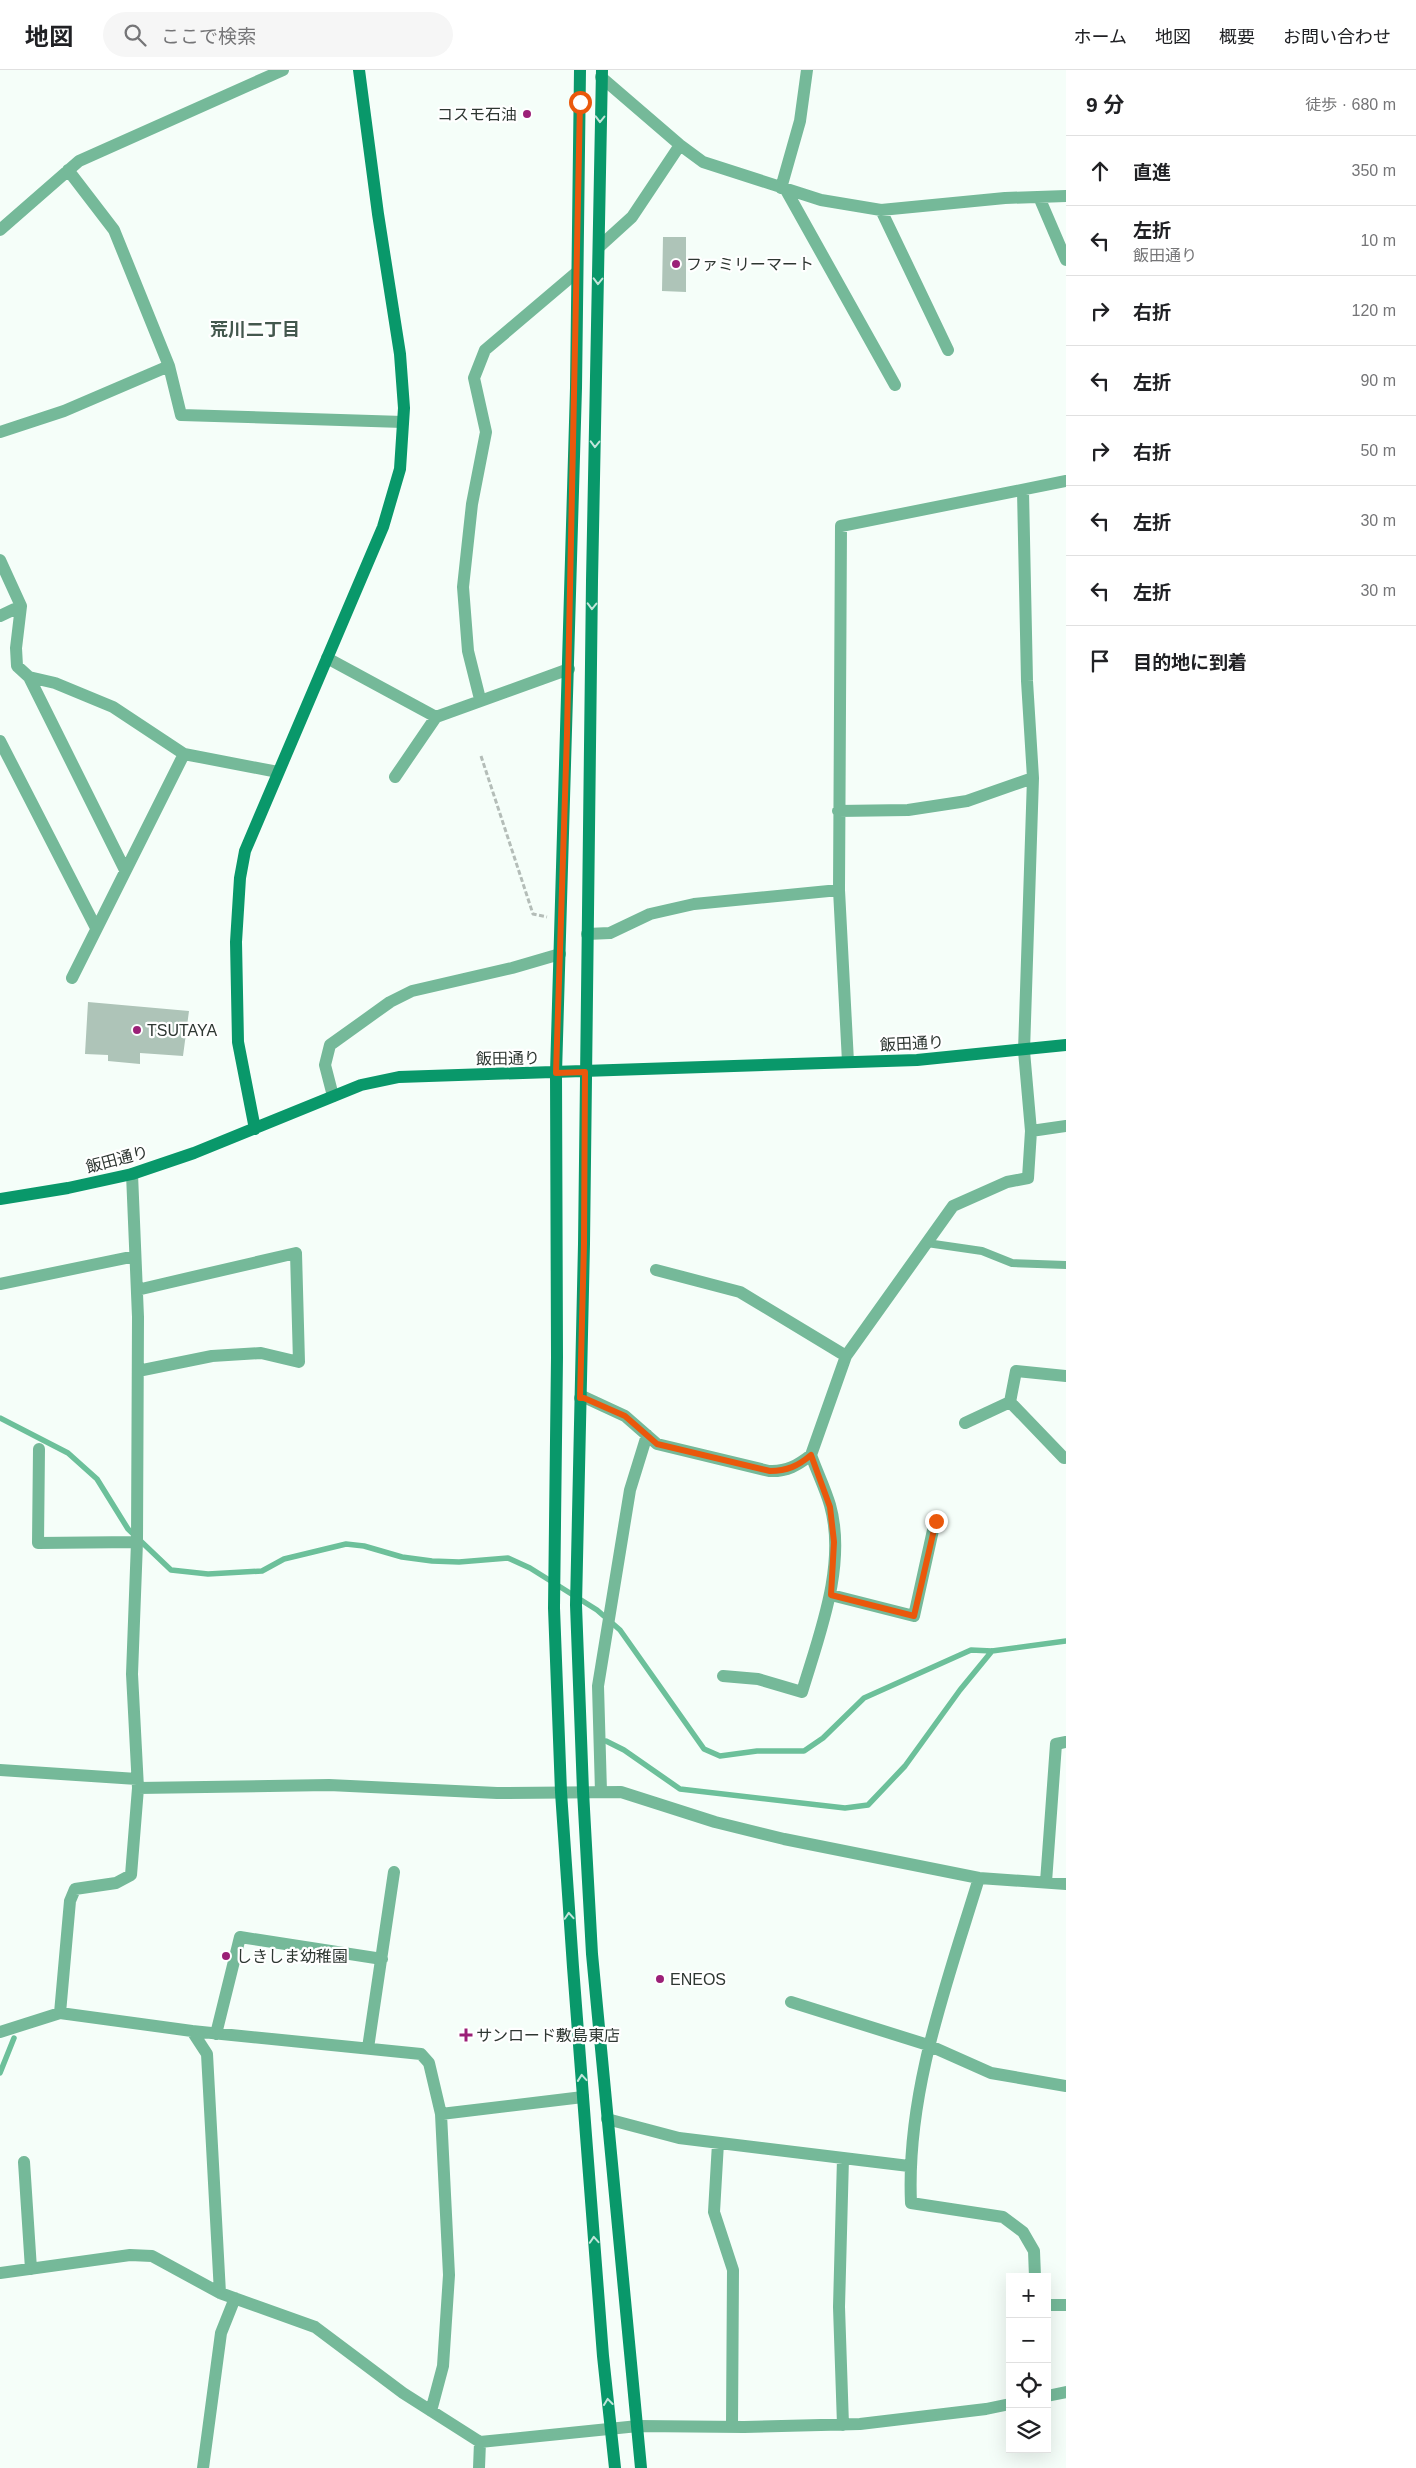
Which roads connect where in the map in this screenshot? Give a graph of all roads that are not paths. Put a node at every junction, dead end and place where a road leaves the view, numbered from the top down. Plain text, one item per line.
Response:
1 (284, 70) edge
2 (359, 70) edge
3 (580, 70) edge
4 (807, 70) edge
5 (602, 74) edge
6 (680, 145) junction
7 (68, 170) junction
8 (783, 189) junction
9 (1066, 196) edge
10 (1039, 197) junction
11 (881, 210) junction
12 (0, 230) edge
13 (599, 247) junction
14 (1066, 260) edge
15 (577, 272) junction
16 (948, 350) dead end
17 (168, 366) junction
18 (896, 385) dead end
19 (403, 422) junction
20 (0, 432) edge
21 (1066, 481) edge
22 (1023, 491) junction
23 (0, 560) edge
24 (21, 606) junction
25 (0, 616) edge
26 (327, 658) junction
27 (569, 669) junction
28 (29, 677) junction
29 (480, 699) junction
30 (436, 717) junction
31 (0, 740) edge
32 (184, 754) junction
33 (278, 772) junction
34 (395, 777) dead end
35 (1033, 778) junction
36 (838, 811) junction
37 (125, 870) junction
38 (838, 890) junction
39 (96, 928) junction
40 (587, 934) junction
41 (560, 954) junction
42 (72, 978) dead end
43 (1066, 1044) edge
44 (1024, 1051) junction
45 (848, 1062) junction
46 (585, 1072) junction
47 (556, 1073) junction
48 (334, 1096) junction
49 (1066, 1126) edge
50 (255, 1129) junction
51 (1031, 1131) junction
52 (132, 1174) junction
53 (0, 1199) edge
54 (926, 1243) junction
55 (134, 1256) junction
56 (1066, 1266) edge
57 (656, 1270) dead end
58 (0, 1284) edge
59 (137, 1290) junction
60 (846, 1356) junction
61 (138, 1371) junction
62 (1066, 1376) edge
63 (580, 1398) junction
64 (1010, 1402) junction
65 (964, 1422) dead end
66 (647, 1435) junction
67 (39, 1449) dead end
68 (811, 1455) junction
69 (1064, 1458) dead end
70 (936, 1521) dead end
71 (137, 1542) junction
72 (831, 1595) junction
73 (723, 1676) dead end
74 (1066, 1742) edge
75 (0, 1770) edge
76 (138, 1784) junction
77 (583, 1791) junction
78 (561, 1792) junction
79 (601, 1792) junction
80 (394, 1872) dead end
81 (979, 1878) junction
82 (1046, 1882) junction
83 (1066, 1884) edge
84 (382, 1959) junction
85 (791, 2002) dead end
86 (60, 2013) junction
87 (192, 2031) junction
88 (0, 2032) edge
89 (216, 2034) junction
90 (928, 2045) junction
91 (368, 2048) junction
92 (1066, 2086) edge
93 (583, 2097) junction
94 (441, 2114) junction
95 (607, 2120) junction
96 (718, 2143) junction
97 (843, 2158) junction
98 (24, 2162) dead end
99 (910, 2166) junction
100 (31, 2269) junction
101 (0, 2273) edge
102 (1035, 2273) edge
103 (220, 2292) junction
104 (235, 2298) junction
105 (1051, 2305) edge
106 (1066, 2305) edge
107 (1066, 2392) edge
108 (1051, 2395) edge
109 (1006, 2405) edge
110 (431, 2411) junction
111 (843, 2425) junction
112 (638, 2426) junction
113 (732, 2427) junction
114 (612, 2429) junction
115 (480, 2442) junction
116 (203, 2468) edge
117 (479, 2468) edge
118 (615, 2468) edge
119 (641, 2468) edge

1 - 7 street
2 - 19 street
3 - 15 street
4 - 8 street
5 - 6 street
5 -> 13 street
6 - 8 street
6 - 13 street
7 - 12 street
7 - 17 street
8 - 11 street
8 - 18 street
9 - 10 street
10 - 11 street
10 - 14 street
11 - 16 street
13 -> 40 street
15 - 27 street
15 - 29 street
17 - 19 street
17 - 20 street
19 - 26 street
21 - 22 street
22 - 35 street
22 - 36 street
23 - 24 street
24 - 25 street
24 - 28 street
26 - 30 street
26 - 33 street
27 - 29 street
27 - 41 street
28 - 32 street
28 - 37 street
29 - 30 street
30 - 34 street
31 - 39 street
32 - 33 street
32 - 37 street
33 - 50 street
35 - 36 street
35 - 44 street
36 - 38 street
37 - 39 street
38 - 40 street
38 - 45 street
39 - 42 street
40 - 46 street
41 - 47 street
41 - 48 street
43 - 44 street, 飯田通り
44 - 45 street, 飯田通り
44 - 51 street
45 - 46 street, 飯田通り
46 - 47 street, 飯田通り
46 - 63 street
47 - 48 street, 飯田通り
47 - 78 street
48 - 50 street, 飯田通り
49 - 51 street
50 - 52 street, 飯田通り
51 - 54 street
52 - 53 street, 飯田通り
52 - 55 street
54 - 56 lane
54 - 60 street
55 - 58 street
55 - 59 street
57 - 60 street
59 - 61 street
59 - 61 street
60 - 68 street
61 - 71 street
62 - 64 street
63 - 66 street
63 - 77 street
64 - 65 street
64 - 69 street
66 - 68 street
66 - 79 street
67 - 71 street
68 - 72 street
70 - 72 street
71 - 76 street
72 - 73 street
74 - 82 street
75 - 76 street
76 - 78 street
76 - 86 street
77 - 78 street
77 - 79 street
77 - 95 street
93 -> 78 street
79 - 81 street
80 - 84 street
81 - 82 street
81 - 90 street
82 - 83 street
84 - 89 street
84 - 91 street
85 - 90 street
86 - 87 street
86 - 88 street
87 - 89 street
87 - 103 street
89 - 91 street
90 - 92 street
90 - 99 street
91 - 94 street
93 - 94 street
114 -> 93 street
94 - 110 street
95 - 96 street
95 - 112 street
96 - 97 street
96 - 113 street
97 - 99 street
97 - 111 street
98 - 100 street
99 - 102 street
100 - 101 street
100 - 103 street
103 - 104 street
104 - 110 street
104 - 116 street
105 - 106 street
107 - 108 street
109 - 111 street
110 - 115 street
111 - 113 street
112 - 113 street
112 - 114 street
112 - 119 street
114 - 115 street
114 - 118 street
115 - 117 street

